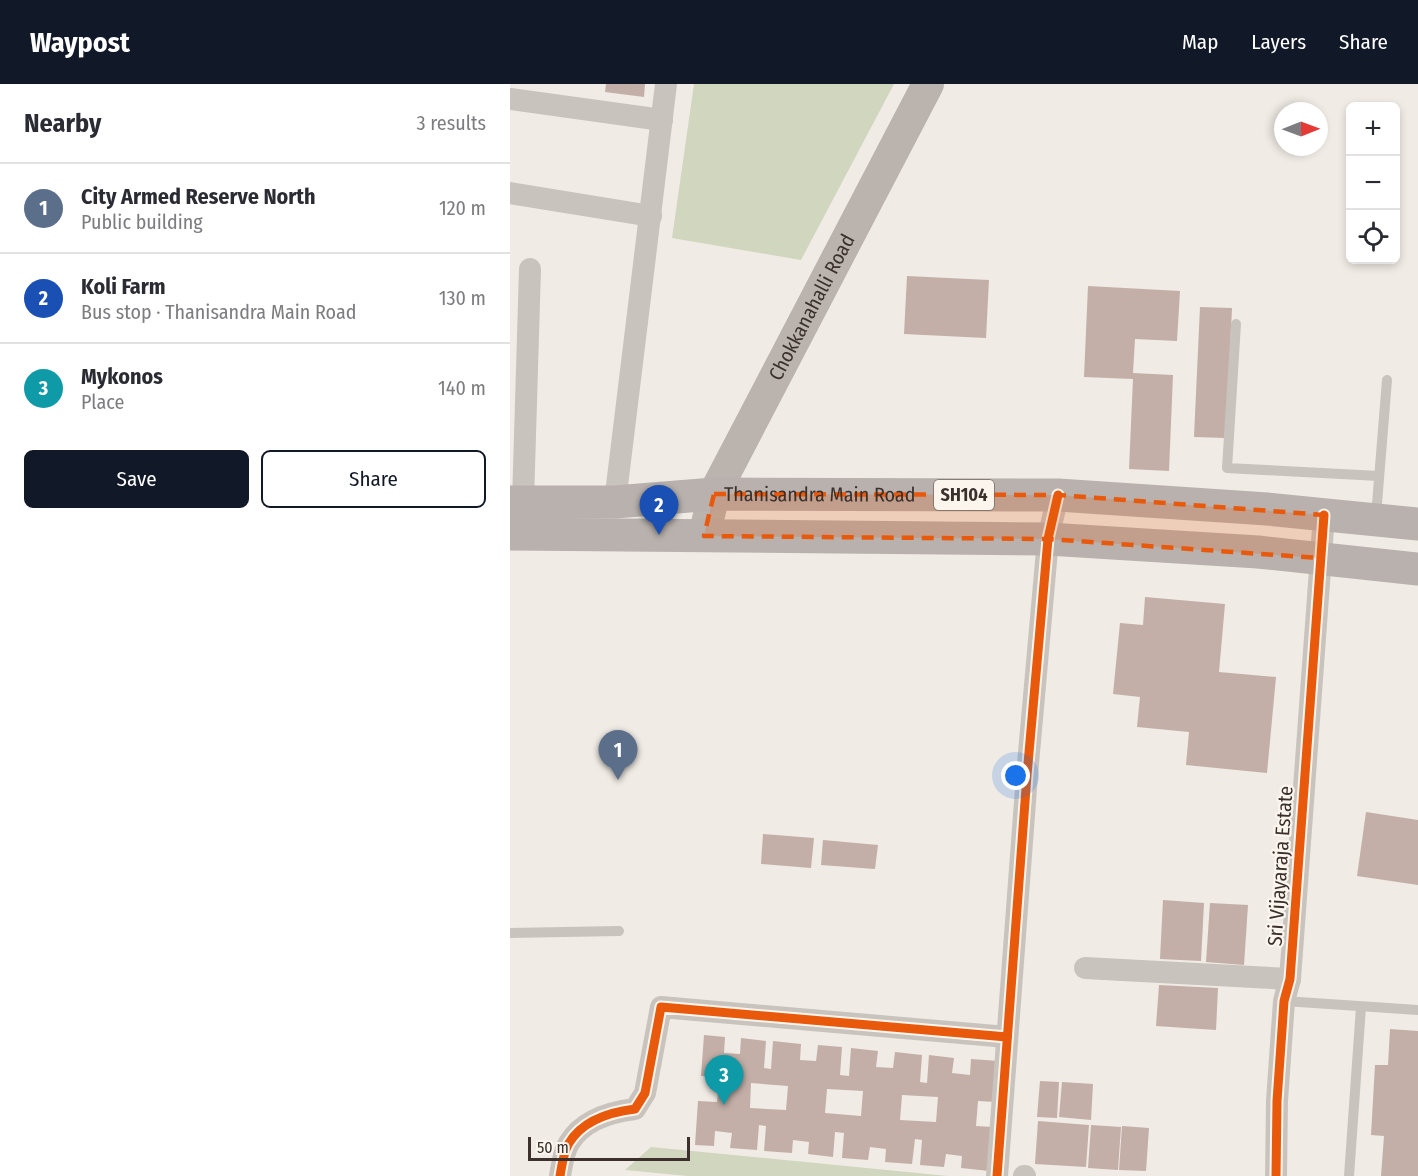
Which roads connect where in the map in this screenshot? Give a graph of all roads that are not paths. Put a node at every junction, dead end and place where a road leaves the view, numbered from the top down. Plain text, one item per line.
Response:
1 (666, 84) edge
2 (928, 84) edge
3 (510, 99) edge
4 (662, 120) junction
5 (510, 193) edge
6 (651, 216) junction
7 (530, 269) dead end
8 (1236, 324) dead end
9 (1387, 380) dead end
10 (1379, 476) junction
11 (714, 494) junction
12 (1058, 495) junction
13 (516, 502) edge
14 (615, 502) junction
15 (1323, 515) junction
16 (1376, 519) junction
17 (1418, 524) edge
18 (510, 534) edge
19 (704, 536) junction
20 (1048, 539) junction
21 (1319, 558) junction
22 (1418, 568) edge
23 (619, 931) dead end
24 (510, 933) edge
25 (1085, 968) dead end
26 (1290, 980) junction
27 (1284, 1001) junction
28 (1361, 1007) junction
29 (1418, 1011) edge
30 (1008, 1037) junction
31 (560, 1176) edge
32 (997, 1176) edge
33 (1276, 1176) edge
34 (1350, 1176) edge

1 - 4 street
2 - 11 street, Chokkanahalli Road
3 - 4 street
4 - 6 street
5 - 6 street
6 - 14 street
7 - 13 street
8 - 10 lane
9 - 10 lane
10 - 16 lane
11 - 12 main road, Thanisandra Main Road / SH104
11 - 14 main road, Thanisandra Main Road / SH104
11 - 19 street, Chokkanahalli Road
12 - 15 main road, Thanisandra Main Road / SH104
12 - 20 street
13 - 14 main road, Thanisandra Main Road / SH104
15 - 16 main road, Thanisandra Main Road / SH104
15 - 21 street, Sri Vijayaraja Estate
16 - 17 main road, Thanisandra Main Road / SH104
18 - 19 main road, Thanisandra Main Road / SH104
19 - 20 main road, Thanisandra Main Road / SH104
20 - 21 main road, Thanisandra Main Road / SH104
20 - 30 street
21 - 22 main road, Thanisandra Main Road / SH104
21 - 26 street, Sri Vijayaraja Estate
23 - 24 lane
25 - 26 street
26 - 27 street, Sri Vijayaraja Estate
27 - 28 lane
27 - 33 street, Sri Vijayaraja Estate
28 - 29 lane
28 - 34 lane
30 - 31 street
30 - 32 street

